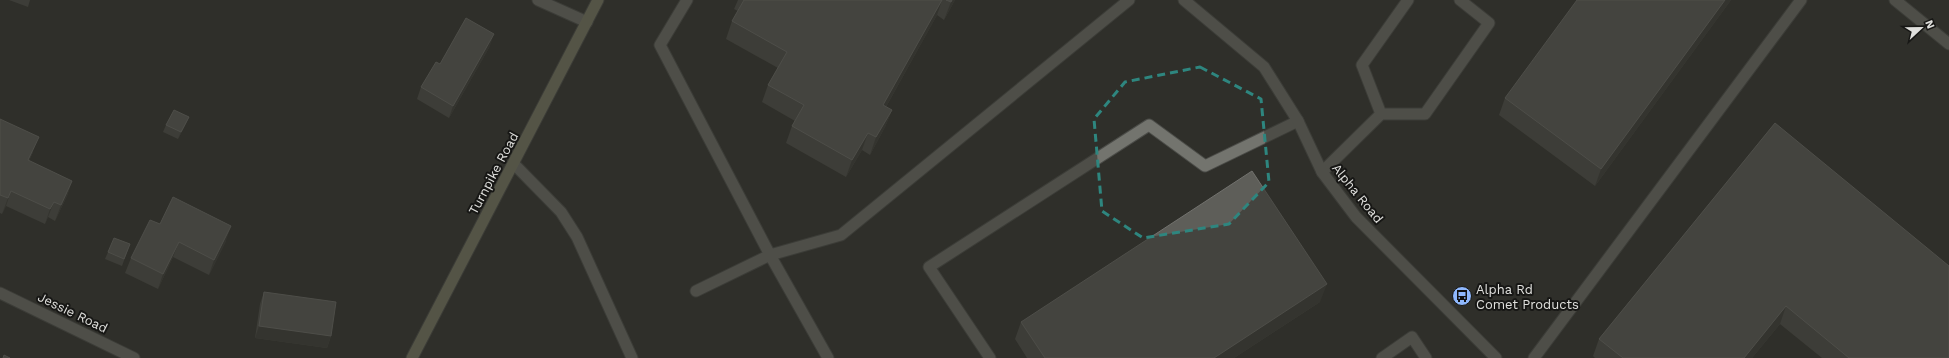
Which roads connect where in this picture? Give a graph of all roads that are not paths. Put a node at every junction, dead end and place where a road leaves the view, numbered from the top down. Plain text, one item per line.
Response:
1 (538, 0) edge
2 (598, 0) edge
3 (687, 0) edge
4 (1129, 0) edge
5 (1184, 0) edge
6 (1408, 0) edge
7 (1460, 0) edge
8 (1801, 0) edge
9 (1895, 0) edge
10 (587, 22) junction
11 (1949, 44) edge
12 (1381, 114) junction
13 (1298, 121) junction
14 (514, 164) junction
15 (1322, 172) junction
16 (770, 255) junction
17 (696, 291) dead end
18 (0, 293) edge
19 (134, 358) edge
20 (412, 358) edge
21 (632, 358) edge
22 (828, 358) edge
23 (990, 358) edge
24 (1382, 358) edge
25 (1426, 358) edge
26 (1496, 358) edge
27 (1534, 358) edge

1 - 10 street
2 - 10 main road, Turnpike Road
3 - 16 street
4 - 16 street
5 - 13 street, Alpha Road
6 - 12 street
7 - 12 street
8 - 27 street
9 - 11 street
10 - 14 main road, Turnpike Road
12 - 15 street
13 - 15 street, Alpha Road
13 - 23 street
14 - 20 main road, Turnpike Road
14 - 21 street
15 - 26 street, Alpha Road
16 - 17 street
16 - 22 street
18 - 19 street, Jessie Road
24 - 25 street

